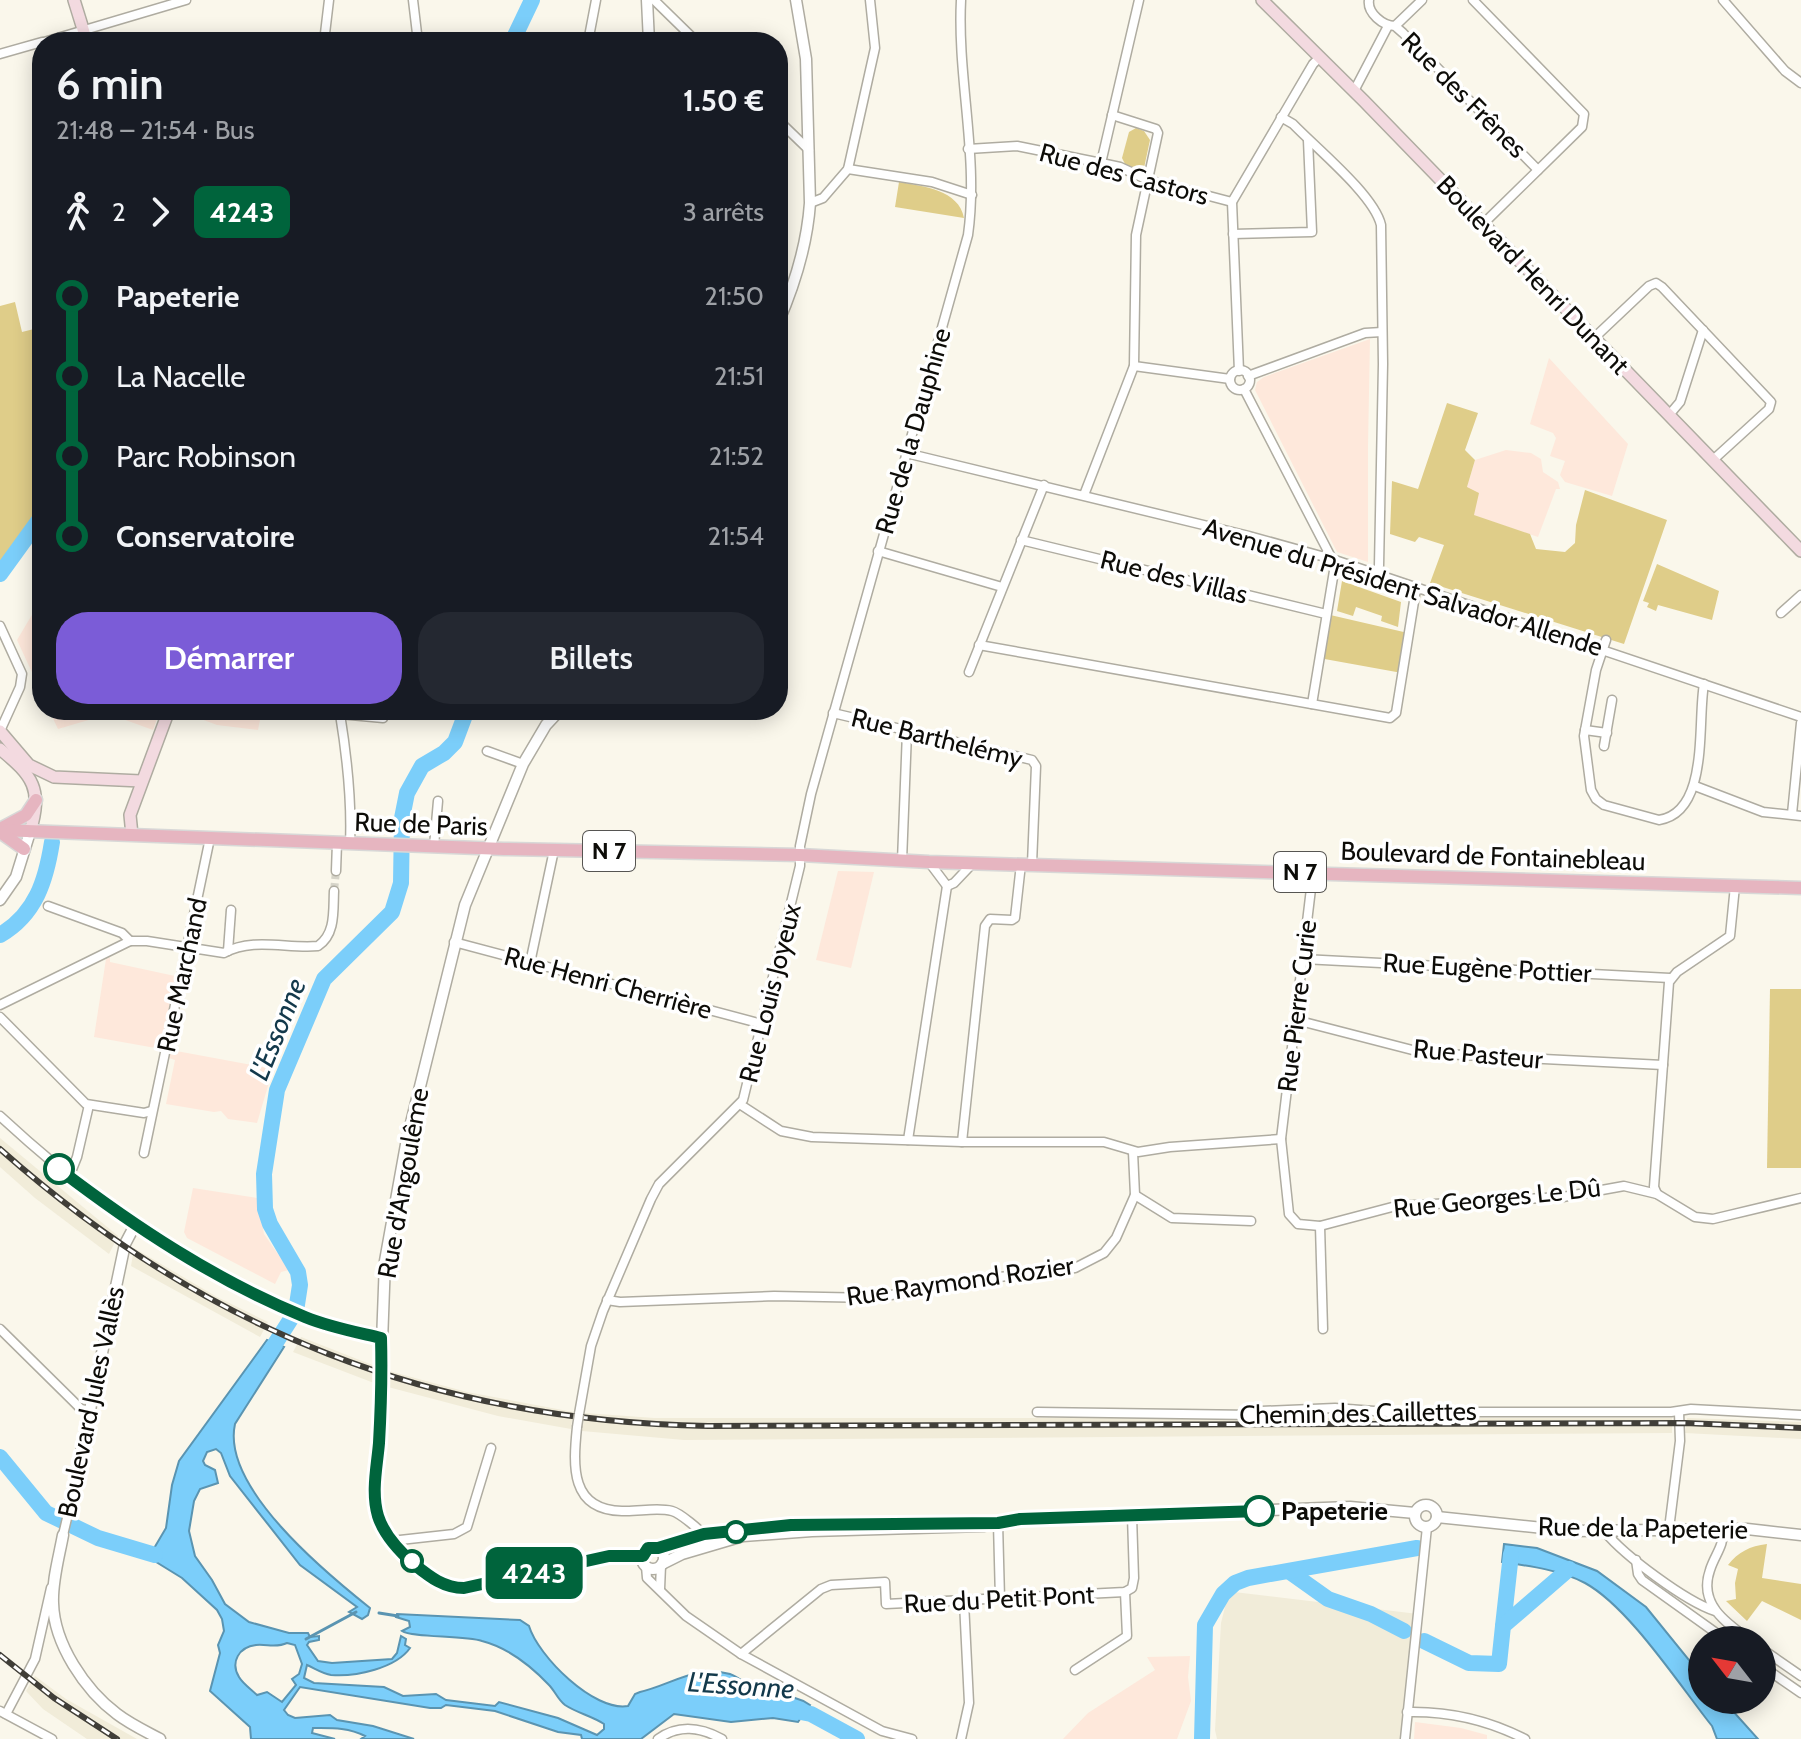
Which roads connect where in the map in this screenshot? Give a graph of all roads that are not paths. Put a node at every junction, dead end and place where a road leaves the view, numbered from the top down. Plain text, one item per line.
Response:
1 (74, 0) edge
2 (186, 0) edge
3 (329, 0) edge
4 (413, 0) edge
5 (596, 0) edge
6 (647, 0) edge
7 (654, 0) edge
8 (796, 0) edge
9 (870, 0) edge
10 (961, 0) edge
11 (1139, 0) edge
12 (1262, 0) edge
13 (1369, 0) edge
14 (1422, 0) edge
15 (1473, 0) edge
16 (1723, 0) edge
17 (1392, 26) junction
18 (83, 32) edge
19 (98, 32) edge
20 (325, 32) edge
21 (417, 32) edge
22 (590, 32) edge
23 (649, 32) edge
24 (687, 32) edge
25 (32, 45) edge
26 (0, 54) edge
27 (1320, 57) junction
28 (1801, 83) edge
29 (1354, 91) junction
30 (1112, 115) junction
31 (1281, 117) junction
32 (788, 130) edge
33 (1308, 139) junction
34 (968, 149) junction
35 (809, 150) junction
36 (1101, 163) junction
37 (848, 169) junction
38 (1538, 170) junction
39 (1148, 180) junction
40 (972, 195) junction
41 (1232, 202) junction
42 (810, 203) junction
43 (1483, 224) junction
44 (1233, 234) junction
45 (788, 288) edge
46 (792, 289) junction
47 (788, 299) edge
48 (1703, 330) junction
49 (1382, 332) junction
50 (1594, 338) junction
51 (1134, 366) junction
52 (1239, 371) junction
53 (1248, 376) junction
54 (1230, 379) junction
55 (1244, 389) junction
56 (1669, 415) junction
57 (906, 453) junction
58 (1713, 460) junction
59 (1044, 485) junction
60 (1084, 495) junction
61 (1021, 540) junction
62 (878, 551) junction
63 (1801, 551) edge
64 (1332, 559) junction
65 (1375, 575) junction
66 (1002, 587) junction
67 (1416, 589) junction
68 (1801, 595) edge
69 (1781, 613) dead end
70 (1326, 614) junction
71 (0, 626) edge
72 (1606, 640) dead end
73 (979, 645) junction
74 (1603, 650) junction
75 (969, 672) dead end
76 (1704, 684) junction
77 (1612, 700) dead end
78 (1312, 704) junction
79 (833, 713) junction
80 (165, 720) edge
81 (339, 720) edge
82 (551, 720) edge
83 (1801, 720) edge
84 (1585, 730) junction
85 (0, 731) edge
86 (907, 732) junction
87 (1607, 733) junction
88 (1604, 746) dead end
89 (0, 749) edge
90 (487, 751) dead end
91 (523, 764) junction
92 (54, 777) junction
93 (141, 781) junction
94 (34, 785) junction
95 (1695, 786) junction
96 (36, 800) junction
97 (438, 801) dead end
98 (1796, 815) edge
99 (0, 830) edge
100 (35, 832) junction
101 (132, 835) junction
102 (210, 838) junction
103 (344, 843) junction
104 (434, 846) junction
105 (489, 848) junction
106 (24, 849) junction
107 (554, 850) junction
108 (800, 855) junction
109 (902, 861) junction
110 (929, 862) junction
111 (973, 863) junction
112 (1026, 864) junction
113 (336, 871) tunnel mouth
114 (1313, 872) junction
115 (947, 886) junction
116 (1735, 886) junction
117 (1801, 888) edge
118 (334, 891) tunnel mouth
119 (0, 900) edge
120 (48, 906) dead end
121 (231, 910) dead end
122 (130, 941) junction
123 (454, 942) junction
124 (188, 947) junction
125 (228, 951) junction
126 (1303, 959) junction
127 (530, 963) junction
128 (1670, 978) junction
129 (0, 1005) edge
130 (0, 1017) edge
131 (1296, 1020) junction
132 (762, 1024) junction
133 (1663, 1065) junction
134 (89, 1105) junction
135 (741, 1105) junction
136 (151, 1111) junction
137 (0, 1116) edge
138 (1281, 1139) junction
139 (908, 1140) junction
140 (962, 1142) junction
141 (1133, 1152) junction
142 (144, 1153) dead end
143 (69, 1177) junction
144 (1657, 1194) junction
145 (1135, 1195) junction
146 (1801, 1198) edge
147 (1251, 1221) dead end
148 (135, 1225) junction
149 (1320, 1226) junction
150 (607, 1300) junction
151 (0, 1329) edge
152 (1323, 1329) dead end
153 (381, 1338) junction
154 (89, 1411) junction
155 (1037, 1412) dead end
156 (1679, 1412) junction
157 (1801, 1415) edge
158 (491, 1448) dead end
159 (1415, 1513) junction
160 (68, 1514) joint
161 (1132, 1516) junction
162 (1437, 1517) junction
163 (686, 1522) junction
164 (998, 1523) junction
165 (1669, 1529) junction
166 (1723, 1529) junction
167 (1426, 1532) junction
168 (1605, 1532) junction
169 (704, 1534) junction
170 (63, 1535) joint
171 (1801, 1535) edge
172 (683, 1540) junction
173 (394, 1543) junction
174 (705, 1547) junction
175 (658, 1548) junction
176 (1636, 1560) junction
177 (644, 1561) junction
178 (662, 1564) junction
179 (54, 1580) junction
180 (660, 1589) junction
181 (1125, 1592) junction
182 (1000, 1599) junction
183 (964, 1602) junction
184 (1715, 1611) junction
185 (54, 1619) junction
186 (42, 1625) junction
187 (1706, 1626) edge
188 (1731, 1626) edge
189 (741, 1654) junction
190 (1776, 1659) edge
191 (1075, 1670) dead end
192 (1776, 1676) edge
193 (1801, 1676) edge
194 (1801, 1693) edge
195 (1407, 1712) junction
196 (3, 1713) edge
197 (892, 1737) edge
198 (52, 1739) edge
199 (160, 1739) edge
200 (658, 1739) edge
201 (722, 1739) edge
202 (912, 1739) edge
203 (961, 1739) edge
204 (1405, 1739) edge
205 (1525, 1739) edge

1 - 18 main road
2 - 19 street
3 - 20 street
4 - 21 street
5 - 22 street
6 - 23 street
7 - 24 street
8 - 35 street
9 - 37 street
10 - 34 street, Rue de la Dauphine
11 - 30 street
12 - 27 main road, Boulevard Henri Dunant
13 - 17 street, Rue des Frênes
14 - 17 street
15 - 38 street
16 - 28 street
17 - 29 street
17 - 38 street, Rue des Frênes
25 - 26 street
27 - 29 main road, Boulevard Henri Dunant
27 - 31 street
29 - 43 main road, Boulevard Henri Dunant
30 - 36 street
30 - 39 street
31 - 33 street
31 - 41 street
32 - 35 street
33 - 44 street
33 - 49 street
34 - 36 street, Rue des Castors
34 - 40 street, Rue de la Dauphine
35 - 42 street
36 - 39 street, Rue des Castors
37 - 40 street
37 - 42 street
38 - 43 street
39 - 41 street, Rue des Castors
39 - 51 street
40 - 57 street, Rue de la Dauphine
41 - 44 street
42 - 46 street
43 - 50 main road, Boulevard Henri Dunant
44 - 52 street
45 - 46 street
46 - 47 street
48 - 50 street
48 - 56 street
48 - 58 street
49 - 53 street
49 - 65 street
50 - 56 main road, Boulevard Henri Dunant
51 - 54 street
51 - 60 street
52 - 53 street
52 - 54 street
53 - 55 street
54 - 55 street
55 - 64 street
56 - 58 main road, Boulevard Henri Dunant
57 - 59 street, Avenue du Président Salvador Allende
57 - 62 street, Rue de la Dauphine
58 - 63 main road, Boulevard Henri Dunant
59 - 60 street, Avenue du Président Salvador Allende
59 - 61 street
60 - 64 street, Avenue du Président Salvador Allende
61 - 66 street
61 - 70 street, Rue des Villas
62 - 66 street
62 - 79 street, Rue de la Dauphine
64 - 65 street, Avenue du Président Salvador Allende
64 - 70 street
65 - 67 street, Avenue du Président Salvador Allende
66 - 73 street
67 - 74 street, Avenue du Président Salvador Allende
67 - 78 street
68 - 69 street
70 - 78 street
71 - 85 street
72 - 74 street
73 - 75 street
73 - 78 street
74 - 76 street, Avenue du Président Salvador Allende
74 - 84 street
76 - 83 street, Avenue du Président Salvador Allende
76 - 95 street
77 - 87 street
79 - 86 street, Rue Barthelémy
79 - 108 street, Rue de la Dauphine
80 - 93 main road
81 - 103 street
82 - 91 street, Rue d'Angoulême
83 - 98 street
84 - 87 street
84 - 95 street
85 - 92 main road
86 - 109 street
86 - 112 street, Rue Barthelémy
87 - 88 street
89 - 94 main road
90 - 91 street
91 - 105 street, Rue d'Angoulême
92 - 93 main road
92 - 94 main road
93 - 101 main road
94 - 96 main road
95 - 98 street
96 - 99 main road
96 - 100 main road
97 - 104 street
99 - 100 main road, N 7
99 - 106 main road
100 - 101 main road, Rue de Paris / N 7
100 - 106 street
101 - 102 main road, Rue de Paris / N 7
102 - 103 main road, Rue de Paris / N 7
102 - 124 street, Rue Marchand
103 - 104 main road, Rue de Paris / N 7
103 - 113 street
104 - 105 main road, Rue de Paris / N 7
105 - 107 main road, Rue de Paris / N 7
105 - 123 street, Rue d'Angoulême
106 - 119 street
107 - 108 main road, Rue de Paris / N 7
107 - 127 street
108 - 109 main road, Boulevard de Fontainebleau / N 7
108 - 132 street, Rue Louis Joyeux
109 - 110 main road, Boulevard de Fontainebleau / N 7
110 - 111 main road, Boulevard de Fontainebleau / N 7
110 - 115 street
111 - 112 main road, Boulevard de Fontainebleau / N 7
111 - 115 street
112 - 114 main road, Boulevard de Fontainebleau / N 7
112 - 140 street
114 - 116 main road, Boulevard de Fontainebleau / N 7
114 - 126 street, Rue Pierre Curie
115 - 139 street
116 - 117 main road, Boulevard de Fontainebleau / N 7
116 - 128 street
118 - 125 street
120 - 122 street
121 - 125 street
122 - 124 street
122 - 129 street
123 - 127 street, Rue Henri Cherrière
123 - 153 street, Rue d'Angoulême
124 - 125 street
124 - 136 street, Rue Marchand
126 - 128 street, Rue Eugène Pottier
126 - 131 street, Rue Pierre Curie
127 - 132 street, Rue Henri Cherrière
128 - 133 street
130 - 134 street
131 - 133 street, Rue Pasteur
131 - 138 street, Rue Pierre Curie
132 - 135 street, Rue Louis Joyeux
133 - 144 street
134 - 136 street
134 - 143 street
135 - 139 street
135 - 150 street, Rue Louis Joyeux
136 - 142 street, Rue Marchand
137 - 143 street
138 - 141 street
138 - 149 street
139 - 140 street
140 - 141 street
141 - 145 street, Rue Raymond Rozier
143 - 148 street
144 - 146 street, Rue Georges Le Dû
144 - 149 street, Rue Georges Le Dû
145 - 147 street
145 - 150 street, Rue Raymond Rozier
148 - 153 street
148 - 154 street, Boulevard Jules Vallès
149 - 152 street
150 - 163 street, Rue Louis Joyeux, bridge
151 - 154 street
153 - 173 street, Rue d'Angoulême
154 - 160 street, Boulevard Jules Vallès
155 - 156 street, Chemin des Caillettes
156 - 157 street, Chemin des Caillettes
156 - 165 street
158 - 173 street
159 - 161 street
159 - 162 street
159 - 167 street
160 - 170 street, Boulevard Jules Vallès
161 - 164 street
161 - 181 street, Rue du Petit Pont
162 - 167 street
162 - 168 street, Rue de la Papeterie
163 - 169 street, Rue Louis Joyeux
163 - 172 street
164 - 169 street
164 - 174 street
164 - 182 street
165 - 166 street, Rue de la Papeterie
165 - 168 street, Rue de la Papeterie
166 - 171 street, Rue de la Papeterie
166 - 184 street
167 - 195 street
168 - 176 street
169 - 172 street
169 - 174 street
170 - 179 street, Boulevard Jules Vallès
172 - 175 street
173 - 177 street, Rue d'Angoulême
174 - 178 street
175 - 177 street
175 - 178 street
176 - 184 street
176 - 187 street
177 - 178 street
177 - 180 street
178 - 180 street
179 - 185 street, Boulevard Jules Vallès
179 - 186 street, Boulevard Jules Vallès
180 - 189 street
181 - 182 street, Rue du Petit Pont
181 - 191 street
182 - 183 street, Rue du Petit Pont
183 - 189 street, Rue du Petit Pont
183 - 203 street
184 - 188 street
185 - 186 street
185 - 199 street
186 - 196 street, Boulevard Jules Vallès
189 - 197 street
190 - 193 street
192 - 194 street
195 - 204 street
195 - 205 street
196 - 198 street
197 - 202 street
200 - 201 street

